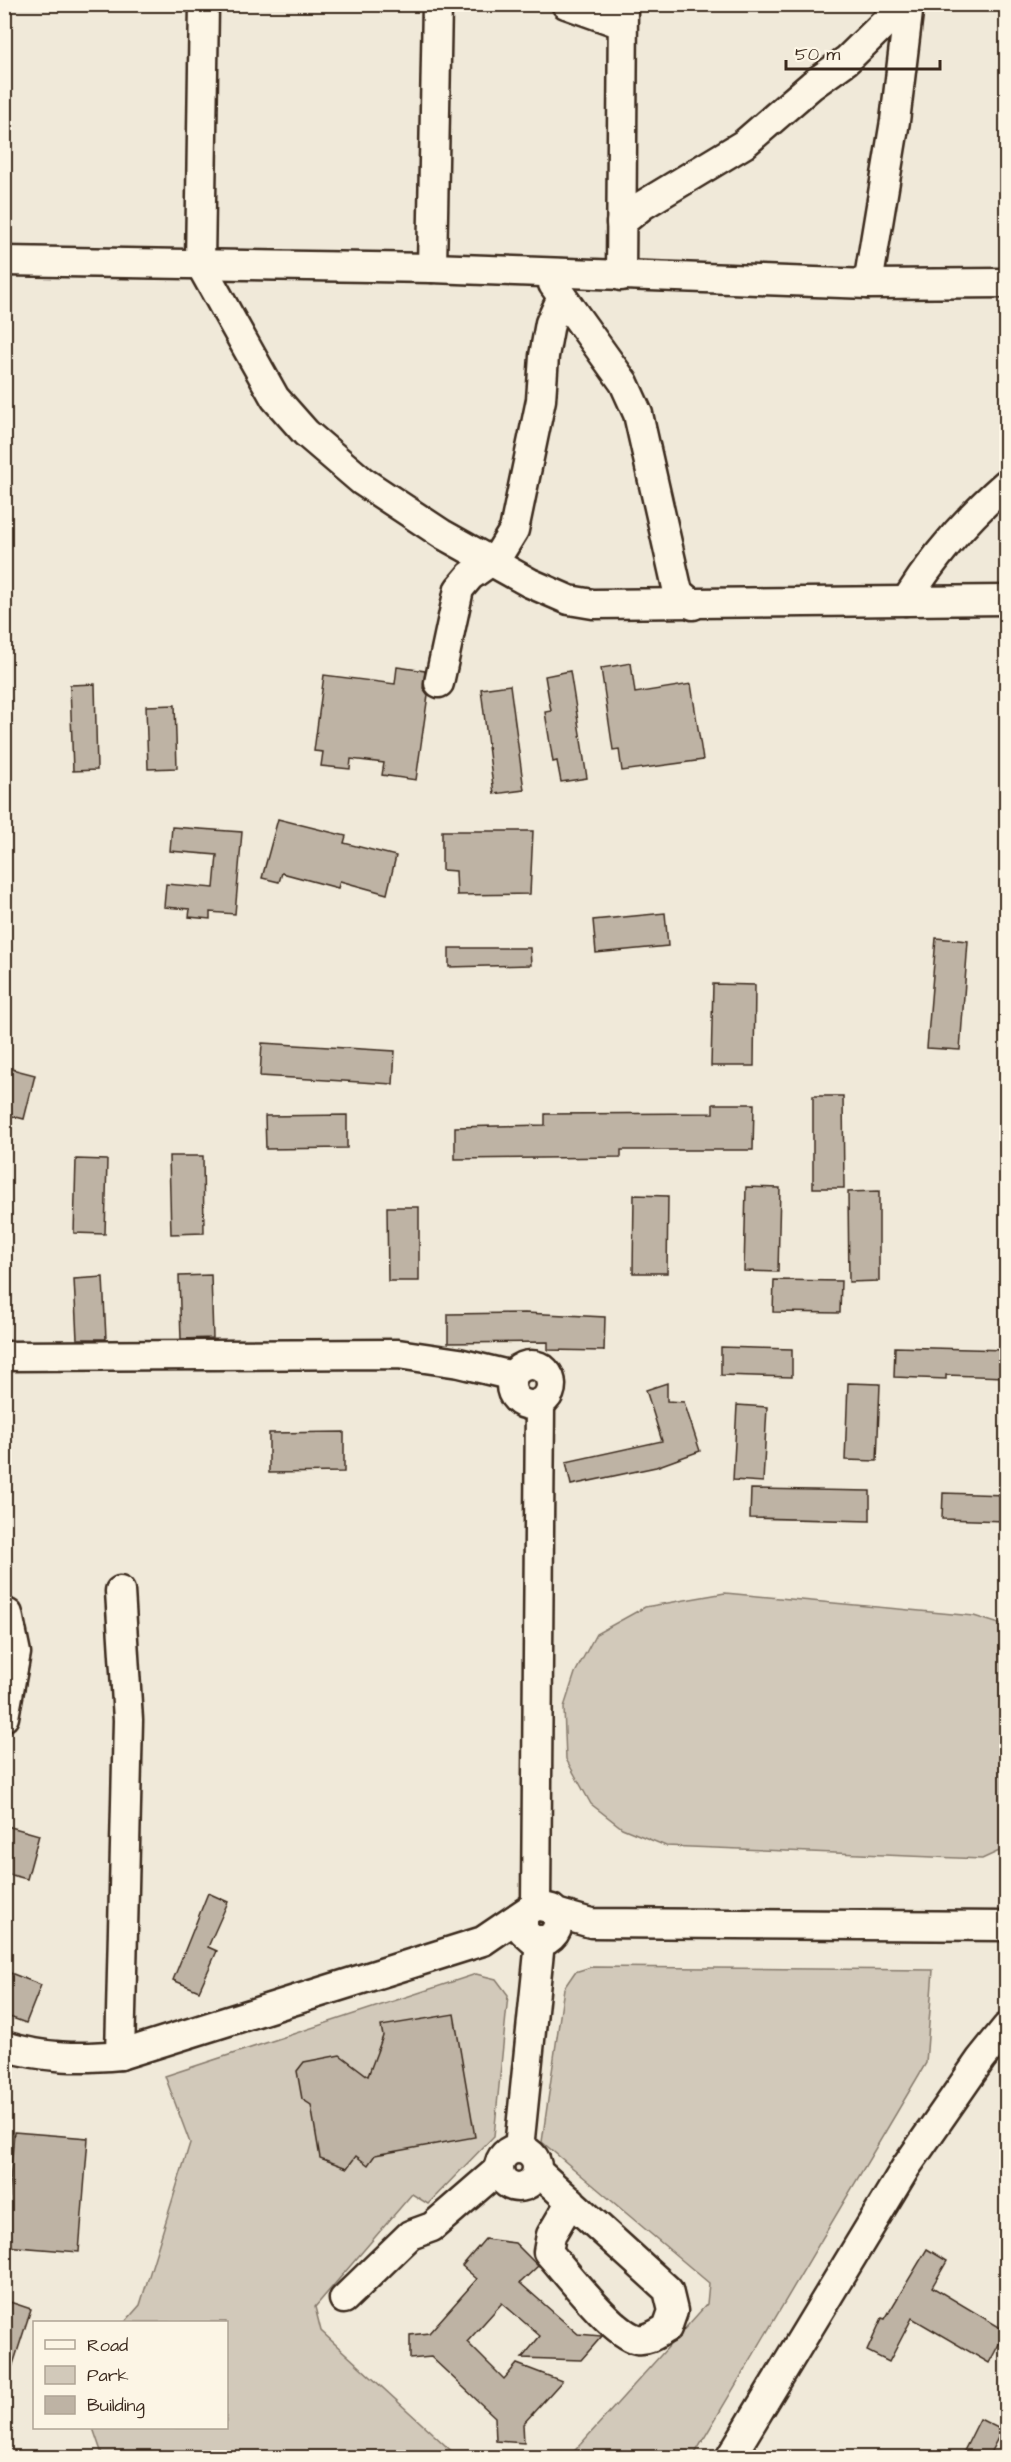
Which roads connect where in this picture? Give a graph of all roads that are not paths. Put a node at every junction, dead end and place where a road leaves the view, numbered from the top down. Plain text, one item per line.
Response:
1 (204, 4) edge
2 (437, 4) edge
3 (566, 4) edge
4 (904, 4) edge
5 (909, 4) edge
6 (623, 14) edge
7 (621, 223) junction
8 (4, 261) edge
9 (200, 264) junction
10 (432, 268) junction
11 (546, 273) junction
12 (621, 276) junction
13 (1006, 283) edge
14 (868, 284) junction
15 (562, 297) junction
16 (1006, 484) edge
17 (489, 560) junction
18 (1006, 600) edge
19 (906, 601) junction
20 (693, 604) junction
21 (439, 683) dead end
22 (4, 1356) edge
23 (120, 1592) dead end
24 (4, 1612) edge
25 (4, 1717) edge
26 (540, 1925) junction
27 (1006, 1926) edge
28 (1006, 2028) edge
29 (4, 2046) edge
30 (120, 2055) junction
31 (519, 2148) junction
32 (499, 2169) junction
33 (537, 2171) junction
34 (571, 2201) junction
35 (344, 2299) dead end
36 (730, 2457) edge

1 - 9 street
2 - 10 street
3 - 6 street
4 - 7 street
5 - 14 street
6 - 7 street
7 - 12 street
8 - 9 street
9 - 10 street
9 - 17 street
10 - 11 street
11 - 12 street
11 - 15 street
12 - 14 street
13 - 14 street
15 - 17 street
15 - 20 street
16 - 19 street
17 - 20 street
17 - 21 street
18 - 19 street
19 - 20 street
22 - 26 street
23 - 30 street
24 - 25 street
26 - 27 street
26 - 30 street
26 - 31 street
28 - 36 street
29 - 30 street
31 - 32 street
31 - 33 street
32 - 33 street
32 - 35 street
33 - 34 street
34 - 34 street

